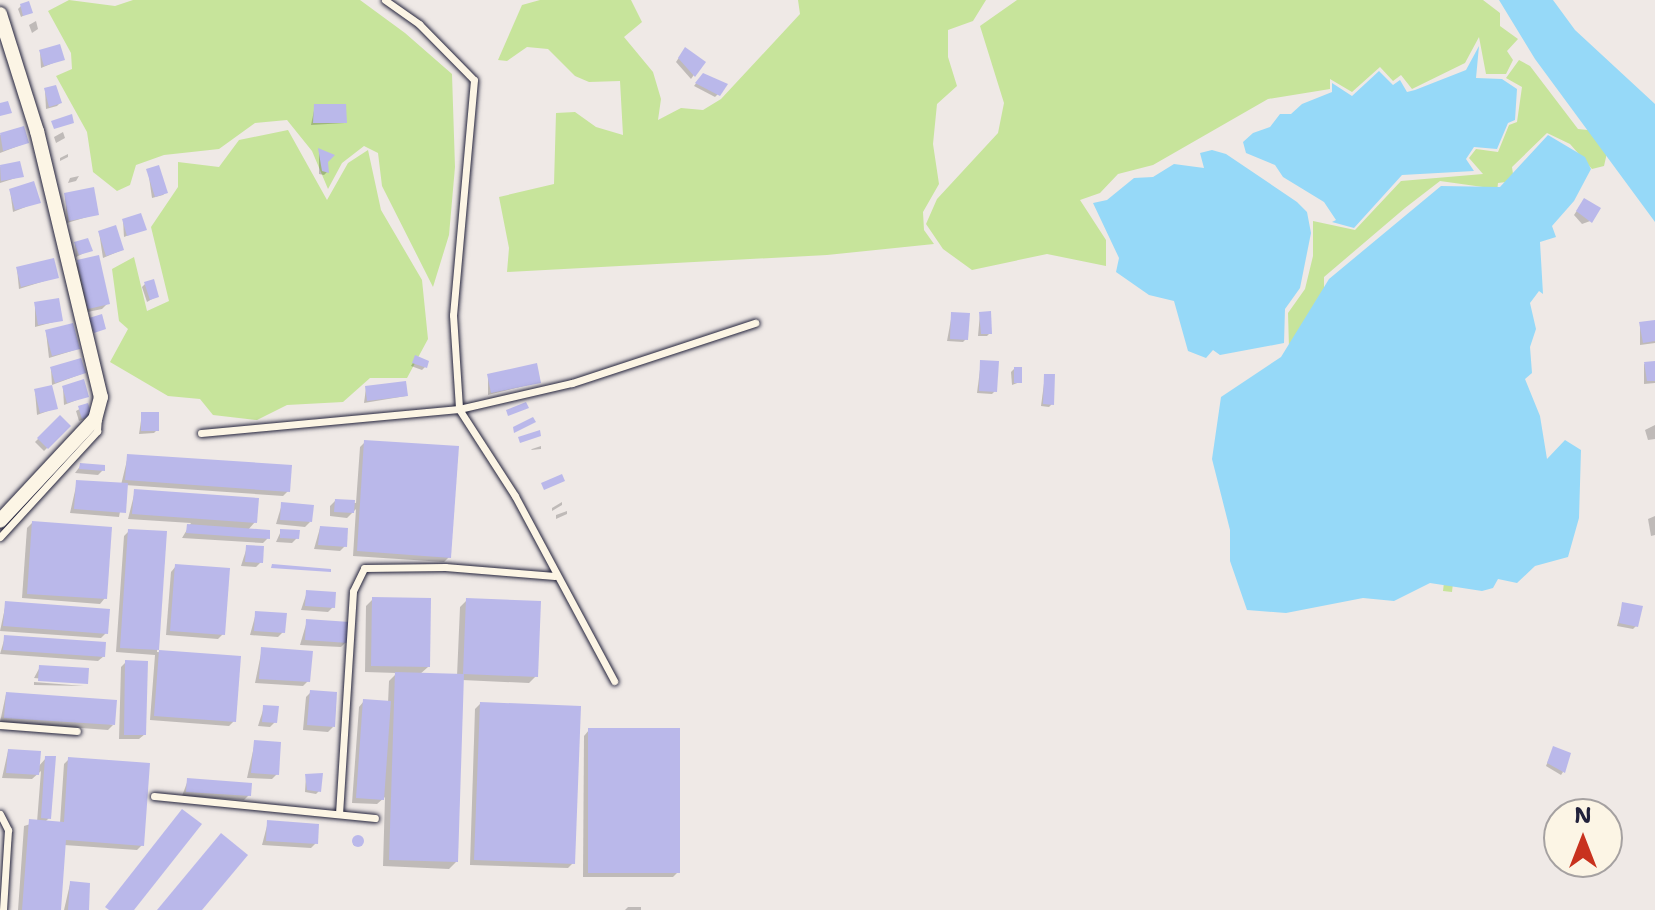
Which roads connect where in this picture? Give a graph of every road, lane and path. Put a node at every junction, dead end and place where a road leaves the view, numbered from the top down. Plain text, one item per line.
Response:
1 (385, 0) edge
2 (0, 14) edge
3 (755, 323) dead end
4 (459, 409) junction
5 (97, 413) junction
6 (201, 433) dead end
7 (0, 521) edge
8 (0, 537) edge
9 (555, 576) junction
10 (614, 681) dead end
11 (0, 725) edge
12 (77, 731) dead end
13 (154, 796) dead end
14 (0, 814) edge
15 (339, 814) junction
16 (375, 818) dead end
17 (3, 910) edge

1 - 4 lane
2 - 5 street
3 - 4 lane
4 - 6 lane
4 - 9 lane
5 - 7 street
5 - 8 lane
9 - 10 lane
9 - 15 lane
11 - 12 lane
13 - 15 lane
14 - 17 lane
15 - 16 lane

